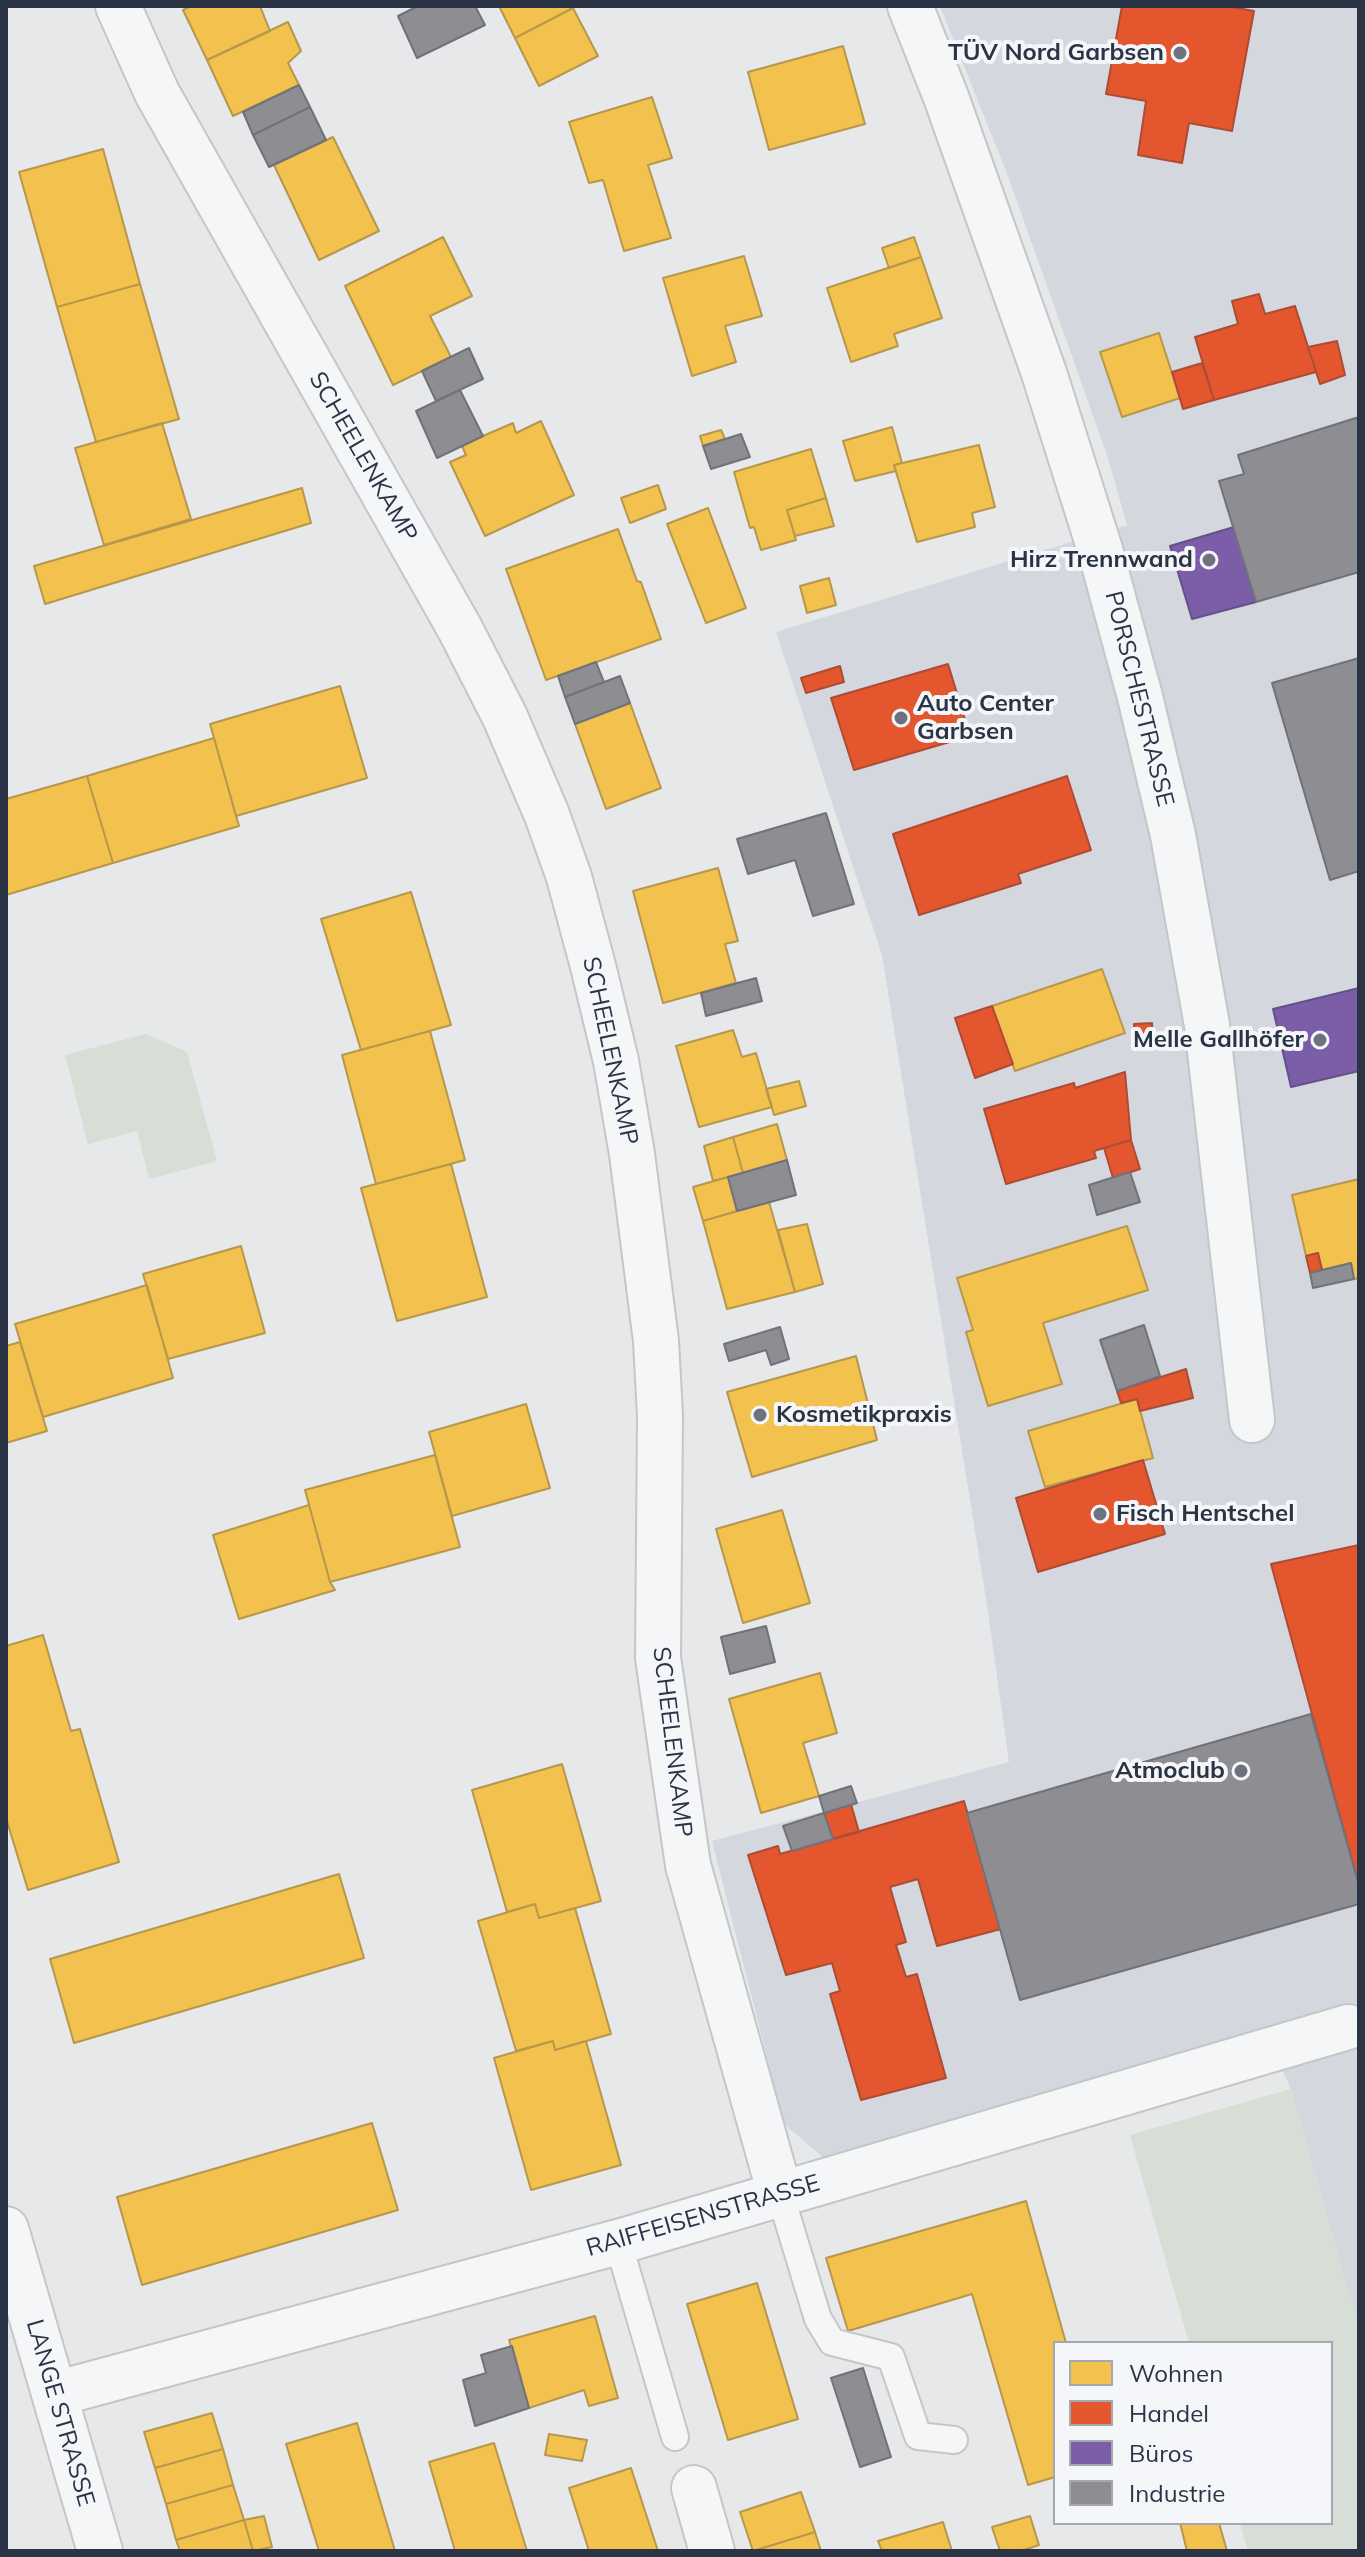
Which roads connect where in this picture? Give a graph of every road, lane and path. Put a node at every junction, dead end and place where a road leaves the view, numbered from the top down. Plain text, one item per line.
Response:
1 (118, 6) edge
2 (910, 6) edge
3 (1252, 1420) dead end
4 (1354, 2026) edge
5 (780, 2194) junction
6 (6, 2229) edge
7 (618, 2242) junction
8 (55, 2394) junction
9 (675, 2437) dead end
10 (954, 2440) dead end
11 (694, 2488) dead end
12 (100, 2551) edge
13 (712, 2551) edge

1 - 5 street, SCHEELENKAMP
2 - 3 street, PORSCHESTRASSE
4 - 5 street, RAIFFEISENSTRASSE
5 - 7 street, RAIFFEISENSTRASSE
5 - 10 lane
6 - 8 street, LANGE STRASSE
7 - 8 street, RAIFFEISENSTRASSE
7 - 9 lane
8 - 12 street, LANGE STRASSE
11 - 13 street

